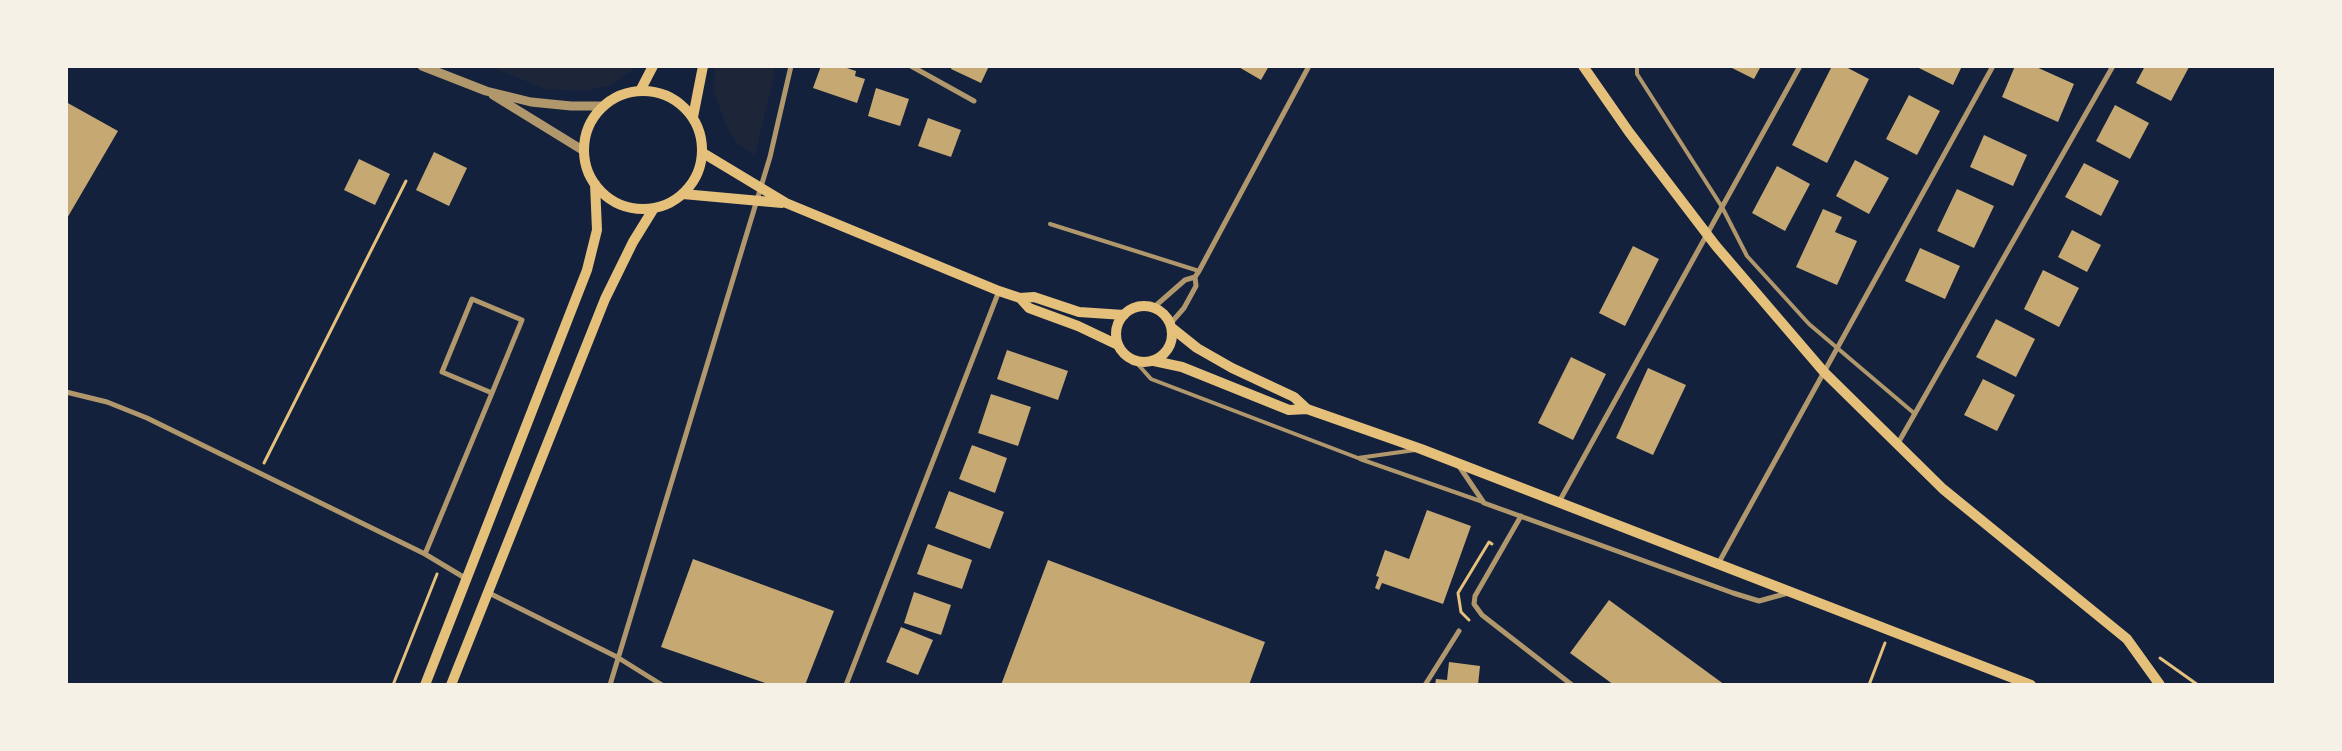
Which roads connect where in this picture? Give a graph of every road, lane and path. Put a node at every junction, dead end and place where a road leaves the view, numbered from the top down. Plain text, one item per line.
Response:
1 (422, 66) edge
2 (653, 66) edge
3 (702, 66) edge
4 (791, 66) edge
5 (911, 66) edge
6 (1309, 66) edge
7 (1584, 66) edge
8 (1637, 66) edge
9 (1800, 66) edge
10 (1993, 66) edge
11 (2113, 66) edge
12 (486, 91) junction
13 (640, 91) junction
14 (974, 101) dead end
15 (604, 106) junction
16 (693, 117) junction
17 (584, 151) junction
18 (703, 153) junction
19 (406, 182) dead end
20 (595, 184) junction
21 (760, 188) junction
22 (683, 194) junction
23 (756, 199) junction
24 (786, 203) junction
25 (1722, 207) junction
26 (654, 208) junction
27 (1050, 224) dead end
28 (1707, 234) junction
29 (1199, 271) junction
30 (1195, 277) junction
31 (999, 291) junction
32 (1020, 298) junction
33 (1153, 308) junction
34 (1124, 315) junction
35 (1171, 326) junction
36 (1118, 345) junction
37 (1838, 347) junction
38 (1135, 361) junction
39 (1154, 361) junction
40 (1824, 372) junction
41 (66, 392) edge
42 (492, 393) junction
43 (1307, 409) junction
44 (1915, 414) junction
45 (1897, 445) junction
46 (1422, 449) junction
47 (1358, 458) junction
48 (1458, 463) junction
49 (259, 473) junction
50 (1559, 502) junction
51 (1484, 503) junction
52 (1521, 516) junction
53 (426, 554) junction
54 (441, 563) junction
55 (1718, 564) junction
56 (465, 578) junction
57 (487, 592) junction
58 (1791, 593) junction
59 (1890, 630) junction
60 (1459, 631) dead end
61 (2133, 647) junction
62 (617, 657) junction
63 (393, 685) edge
64 (425, 685) edge
65 (451, 685) edge
66 (610, 685) edge
67 (662, 685) edge
68 (846, 685) edge
69 (1425, 685) edge
70 (1572, 685) edge
71 (1869, 685) edge
72 (2031, 685) edge
73 (2160, 685) edge
74 (2198, 685) edge

1 - 12 street
2 - 13 main road
3 - 16 main road
4 - 21 street
5 - 14 street
6 - 29 street
7 - 28 main road
8 - 25 lane
9 - 25 street
10 - 37 street
11 - 44 street
12 - 15 street
12 - 17 street
13 - 15 main road
13 - 16 main road
15 - 17 main road
16 - 18 main road
17 - 20 main road
18 - 21 main road
18 - 22 main road
19 - 49 path
20 - 26 main road
20 - 56 main road
21 - 23 street
21 - 24 main road
22 - 23 main road
22 - 26 main road
23 - 24 main road
23 - 62 street
24 - 31 main road
25 - 28 street
25 - 37 lane
26 - 57 main road
27 - 29 lane
28 - 40 main road
28 - 50 street
29 - 30 street
30 - 33 street
30 - 35 street
31 - 32 main road
31 - 68 street
32 - 34 main road
32 - 36 main road
33 - 34 main road
33 - 35 main road
34 - 36 main road
35 - 39 main road
35 - 43 main road
36 - 38 main road
37 - 40 street
37 - 44 lane
38 - 39 main road
38 - 47 lane
39 - 43 main road
40 - 45 main road
40 - 55 street
41 - 49 street
42 - 42 street
42 - 53 street
43 - 46 main road
44 - 45 street
45 - 61 main road
46 - 47 lane
46 - 48 main road
47 - 51 lane
48 - 50 main road
48 - 51 street
49 - 53 street
50 - 55 main road
51 - 52 street
52 - 58 street
52 - 70 street
53 - 54 street
54 - 56 street
54 - 63 path
55 - 58 main road
56 - 64 main road
57 - 62 street
57 - 65 main road
58 - 59 main road
59 - 71 path
59 - 72 main road
60 - 69 street
61 - 73 main road
61 - 74 path
62 - 66 street
62 - 67 street

